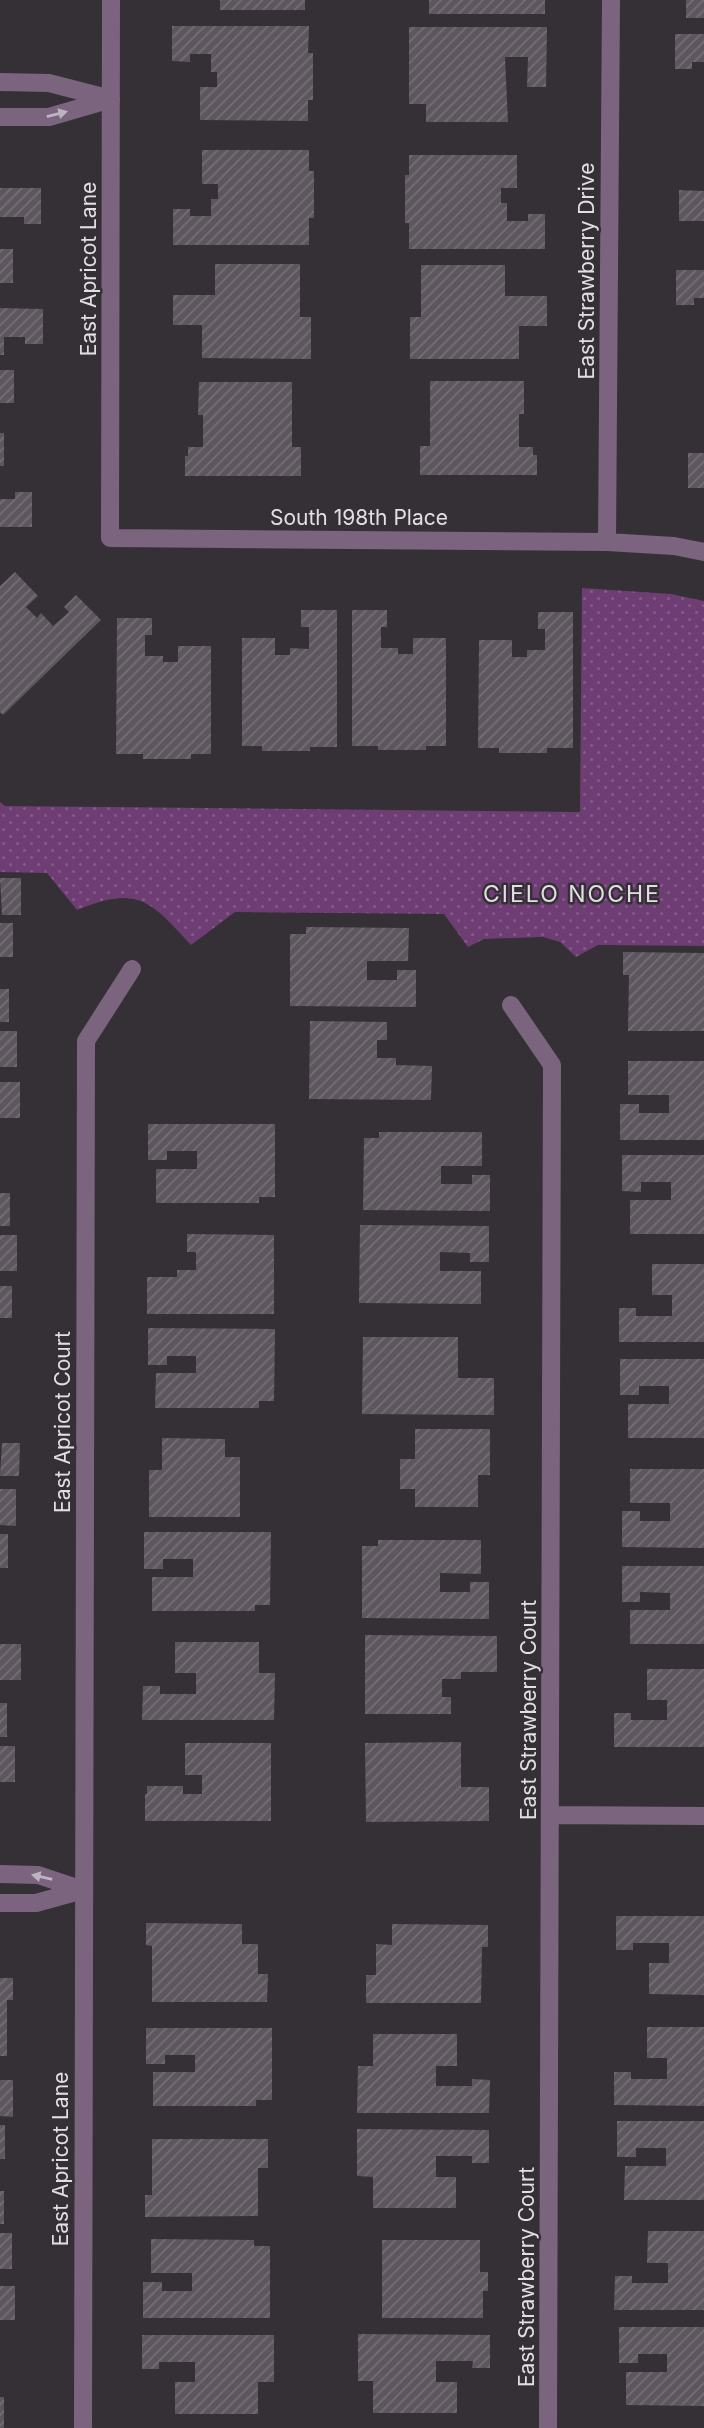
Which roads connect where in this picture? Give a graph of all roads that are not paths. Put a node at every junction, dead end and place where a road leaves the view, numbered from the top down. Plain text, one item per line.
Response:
1 (111, 0) edge
2 (611, 0) edge
3 (0, 82) edge
4 (111, 99) junction
5 (0, 117) edge
6 (110, 538) joint
7 (607, 542) junction
8 (704, 552) edge
9 (132, 969) dead end
10 (511, 1005) dead end
11 (551, 1815) junction
12 (704, 1816) edge
13 (0, 1874) edge
14 (83, 1890) junction
15 (0, 1903) edge
16 (83, 2428) edge
17 (548, 2428) edge

1 - 4 street, East Apricot Lane
2 - 7 street, East Strawberry Drive
3 - 4 street
5 -> 4 street
4 - 6 street, East Apricot Lane
6 - 7 street, South 198th Place
7 - 8 street, South 198th Place
9 - 14 street, East Apricot Court
10 - 11 street, East Strawberry Court
11 - 12 street
11 - 17 street, East Strawberry Court
14 -> 13 street
14 - 15 street
14 - 16 street, East Apricot Lane

